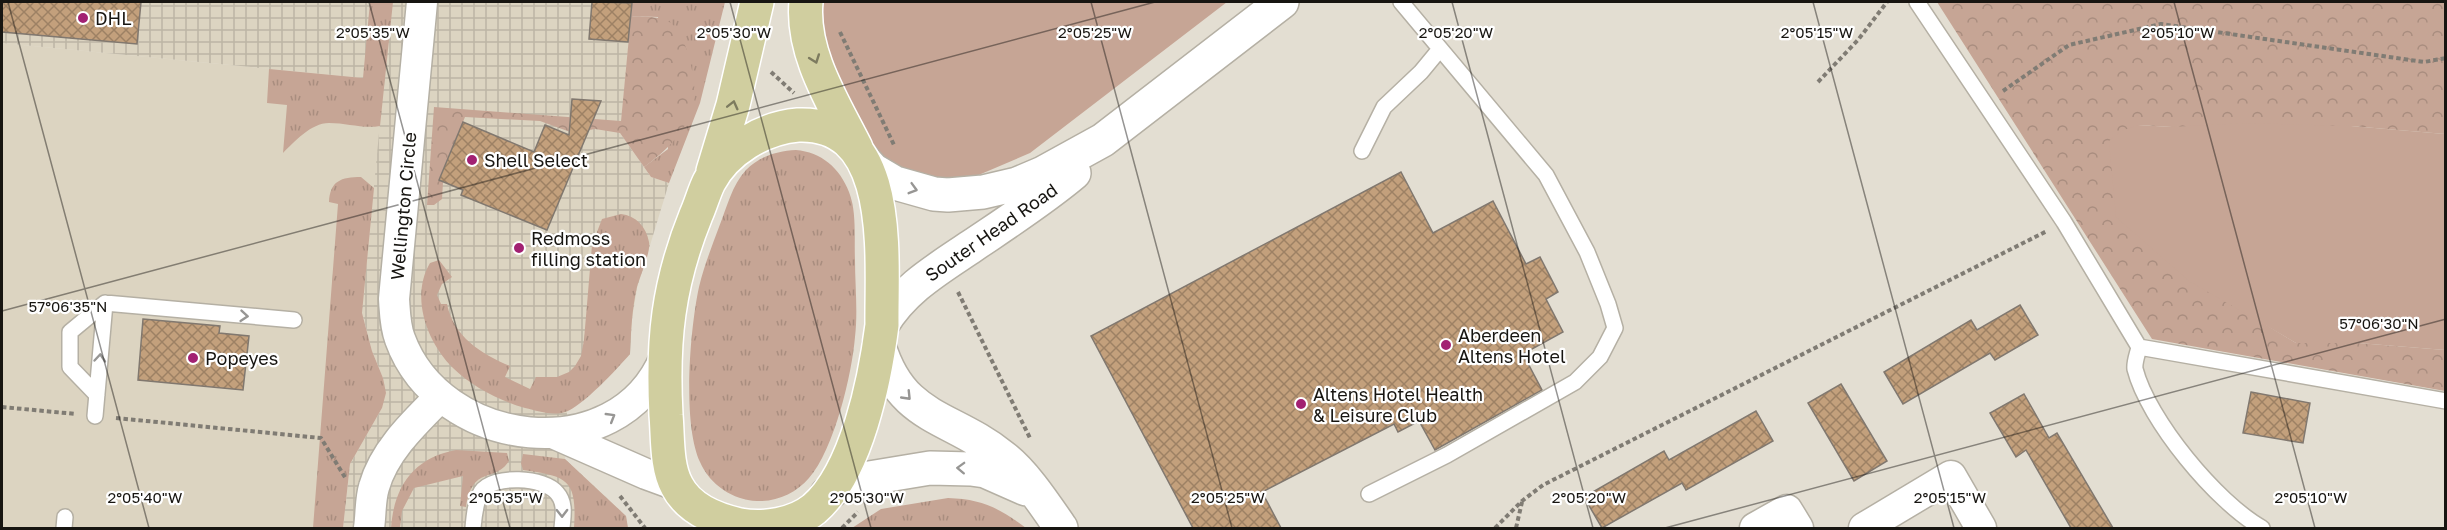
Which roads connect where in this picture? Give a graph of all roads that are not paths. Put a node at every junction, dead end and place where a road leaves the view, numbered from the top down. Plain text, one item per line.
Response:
1 (422, 2) edge
2 (757, 2) edge
3 (806, 2) edge
4 (1282, 2) edge
5 (1401, 2) edge
6 (1917, 2) edge
7 (1440, 49) junction
8 (1103, 140) junction
9 (1362, 151) dead end
10 (861, 156) junction
11 (710, 181) junction
12 (105, 303) junction
13 (294, 320) dead end
14 (880, 336) junction
15 (2139, 347) junction
16 (665, 357) junction
17 (97, 395) junction
18 (440, 397) junction
19 (2445, 401) edge
20 (95, 416) road end
21 (555, 434) junction
22 (676, 485) junction
23 (1035, 494) junction
24 (1369, 494) dead end
25 (825, 497) junction
26 (369, 523) edge
27 (473, 528) edge
28 (562, 528) edge
29 (679, 528) edge
30 (809, 528) edge
31 (1061, 528) edge
32 (1755, 528) edge
33 (1798, 528) edge
34 (1864, 528) edge
35 (1982, 528) edge
36 (2262, 528) edge

1 - 18 street, Wellington Circle
11 -> 2 main road
3 -> 10 main road
4 - 8 street, Souter Head Road
5 - 7 lane
6 - 15 lane
7 - 9 lane
7 - 24 lane
10 -> 8 street, Souter Head Road
8 - 14 street, Souter Head Road
10 - 11 main road
10 - 14 main road
11 - 16 main road
12 -> 13 lane
17 -> 12 lane
12 - 17 lane
14 -> 23 street
14 - 25 main road
15 - 19 lane
15 - 36 lane
21 -> 16 street, Wellington Circle
16 - 22 main road
17 - 20 lane
18 - 21 street, Wellington Circle
18 - 26 street
21 - 22 street, Wellington Circle
22 - 25 main road
22 - 29 main road
23 -> 25 street
23 - 31 street
25 - 30 main road
27 -> 28 lane
32 - 33 street
34 - 35 street

